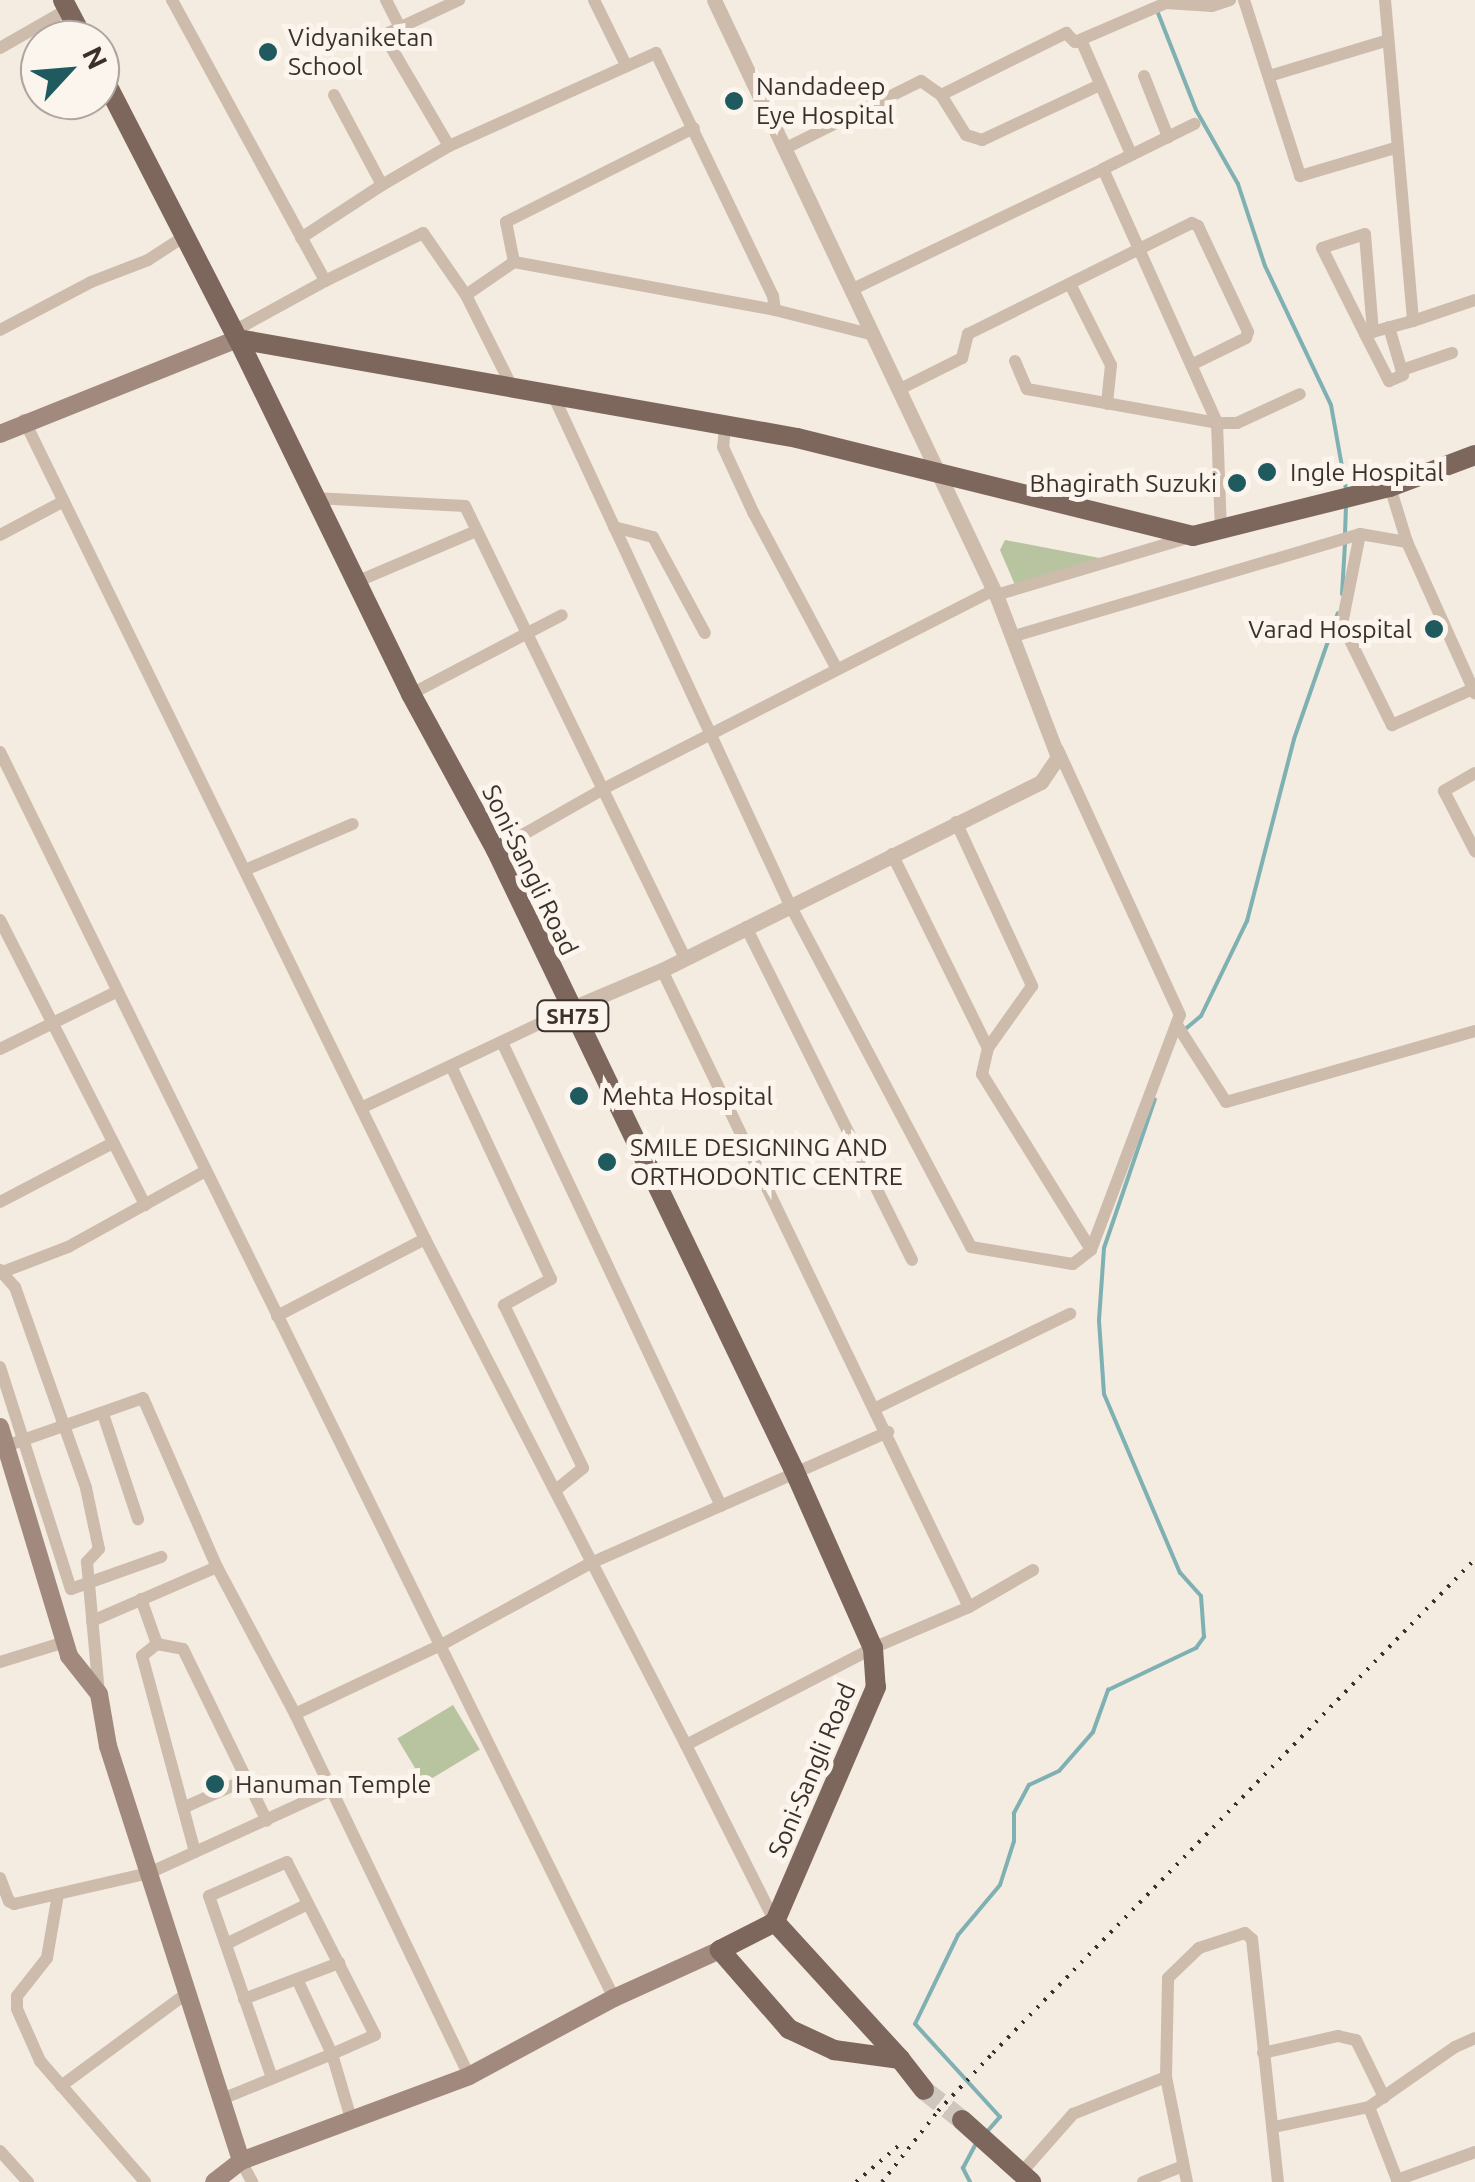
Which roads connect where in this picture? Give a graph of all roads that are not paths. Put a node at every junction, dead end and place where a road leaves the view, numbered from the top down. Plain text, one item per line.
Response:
1 (172, 0) edge
2 (386, 0) edge
3 (458, 0) edge
4 (594, 0) edge
5 (714, 0) edge
6 (1230, 0) edge
7 (1244, 0) edge
8 (1385, 0) edge
9 (66, 4) edge
10 (400, 28) junction
11 (1081, 40) junction
12 (1388, 40) junction
13 (0, 48) edge
14 (626, 65) junction
15 (1144, 76) dead end
16 (1269, 76) junction
17 (1100, 85) junction
18 (334, 95) dead end
19 (941, 96) junction
20 (120, 111) edge
21 (1194, 124) dead end
22 (694, 128) junction
23 (1168, 137) junction
24 (449, 146) junction
25 (786, 148) junction
26 (1395, 148) junction
27 (1132, 154) junction
28 (1103, 169) junction
29 (382, 186) junction
30 (185, 236) junction
31 (301, 238) junction
32 (1140, 250) junction
33 (514, 262) junction
34 (325, 281) junction
35 (1070, 284) junction
36 (853, 290) junction
37 (466, 295) junction
38 (1475, 300) edge
39 (775, 310) junction
40 (1413, 320) junction
41 (1389, 327) junction
42 (0, 330) edge
43 (1370, 333) junction
44 (236, 335) junction
45 (874, 335) junction
46 (1452, 353) dead end
47 (1015, 361) dead end
48 (1191, 365) junction
49 (1402, 370) junction
50 (513, 388) junction
51 (898, 390) junction
52 (1300, 394) dead end
53 (552, 396) junction
54 (1108, 404) junction
55 (24, 420) junction
56 (1217, 423) junction
57 (726, 426) junction
58 (0, 434) edge
59 (1475, 455) edge
60 (936, 470) junction
61 (1390, 487) junction
62 (315, 498) junction
63 (64, 501) junction
64 (614, 527) junction
65 (476, 531) junction
66 (1221, 531) junction
67 (1360, 534) junction
68 (0, 535) edge
69 (1193, 536) junction
70 (1407, 542) junction
71 (356, 582) junction
72 (995, 593) junction
73 (562, 615) dead end
74 (526, 632) junction
75 (704, 633) dead end
76 (1014, 636) junction
77 (837, 669) junction
78 (1474, 691) edge
79 (410, 694) junction
80 (711, 733) junction
81 (1057, 748) junction
82 (2, 761) edge
83 (1475, 772) edge
84 (604, 788) junction
85 (956, 822) junction
86 (353, 824) dead end
87 (496, 850) junction
88 (1475, 852) edge
89 (892, 854) junction
90 (245, 870) junction
91 (790, 905) junction
92 (0, 920) edge
93 (746, 927) junction
94 (684, 956) junction
95 (662, 970) junction
96 (116, 992) junction
97 (570, 1009) junction
98 (52, 1024) junction
99 (1177, 1025) junction
100 (1475, 1031) edge
101 (502, 1042) junction
102 (988, 1048) junction
103 (0, 1049) edge
104 (452, 1068) junction
105 (361, 1108) junction
106 (114, 1143) junction
107 (204, 1172) junction
108 (0, 1202) edge
109 (145, 1205) junction
110 (426, 1239) junction
111 (1091, 1250) junction
112 (912, 1260) dead end
113 (1, 1272) edge
114 (1070, 1314) dead end
115 (277, 1316) junction
116 (0, 1367) edge
117 (876, 1408) junction
118 (103, 1414) junction
119 (0, 1426) edge
120 (64, 1428) junction
121 (888, 1432) junction
122 (15, 1443) junction
123 (794, 1470) junction
124 (555, 1491) junction
125 (721, 1506) junction
126 (138, 1519) dead end
127 (161, 1557) dead end
128 (591, 1563) junction
129 (217, 1567) junction
130 (1033, 1570) dead end
131 (88, 1584) junction
132 (71, 1590) junction
133 (51, 1596) junction
134 (142, 1598) junction
135 (969, 1606) junction
136 (92, 1621) junction
137 (64, 1642) junction
138 (157, 1644) junction
139 (441, 1645) junction
140 (873, 1648) junction
141 (0, 1662) edge
142 (99, 1694) junction
143 (295, 1714) junction
144 (686, 1744) junction
145 (245, 1780) junction
146 (331, 1790) junction
147 (185, 1807) junction
148 (267, 1821) junction
149 (195, 1852) junction
150 (149, 1874) junction
151 (0, 1878) edge
152 (58, 1894) junction
153 (308, 1904) junction
154 (775, 1922) junction
155 (226, 1944) junction
156 (720, 1950) junction
157 (339, 1964) junction
158 (297, 1980) junction
159 (186, 1994) junction
160 (614, 1998) junction
161 (244, 1999) junction
162 (1475, 2038) edge
163 (1263, 2053) junction
164 (332, 2054) junction
165 (900, 2059) junction
166 (469, 2076) junction
167 (1166, 2077) junction
168 (272, 2078) junction
169 (62, 2086) junction
170 (924, 2090) tunnel mouth
171 (1384, 2097) junction
172 (222, 2099) junction
173 (1370, 2107) junction
174 (962, 2120) tunnel mouth
175 (352, 2122) junction
176 (1274, 2127) junction
177 (0, 2151) edge
178 (1475, 2152) edge
179 (241, 2161) junction
180 (1183, 2166) junction
181 (1026, 2177) edge
182 (1397, 2181) edge
183 (28, 2182) edge
184 (145, 2182) edge
185 (214, 2182) edge
186 (252, 2182) edge
187 (1143, 2182) edge
188 (1187, 2182) edge
189 (1278, 2182) edge

1 - 31 street
2 - 10 street
3 - 10 street
4 - 14 street
5 - 25 street
6 - 11 street
7 - 16 street
8 - 12 street
9 - 13 street
10 - 24 street
11 - 17 street
11 - 19 street
12 - 16 street
12 - 26 street
14 - 22 street
14 - 24 street
15 - 23 street
16 - 26 street
17 - 19 street
17 - 27 street
18 - 29 street
19 - 25 street
20 - 30 main road, Soni-Sangli Road / SH75
21 - 23 street
22 - 33 street
22 - 39 street
23 - 27 street
24 - 29 street
25 - 36 street
26 - 40 street
27 - 28 street
28 - 32 street
28 - 36 street
29 - 31 street
30 - 42 street
30 - 44 main road, Soni-Sangli Road / SH75
31 - 34 street
32 - 35 street
32 - 48 street
32 - 48 street
33 - 37 street
33 - 39 street
34 - 37 street
34 - 44 street
35 - 51 street
35 - 54 street
36 - 45 street
37 - 50 street
38 - 40 street
39 - 45 street
40 - 41 street
41 - 43 street
41 - 49 street
43 - 43 street
43 - 49 street
44 - 50 main road
44 - 55 main road
44 - 62 main road, Soni-Sangli Road / SH75
45 - 51 street
46 - 49 street
47 - 54 street
48 - 56 street
50 - 53 main road
51 - 60 street
52 - 56 street
53 - 57 main road
53 - 64 street
54 - 56 street
55 - 58 main road
55 - 63 street
56 - 66 street
57 - 60 main road
57 - 77 street
59 - 61 main road
60 - 69 main road
60 - 72 street
61 - 66 main road
61 - 70 street
62 - 65 street
62 - 71 main road, Soni-Sangli Road / SH75
63 - 68 street
63 - 90 street
64 - 75 street
64 - 80 street
65 - 71 street
65 - 74 street
66 - 69 main road
67 - 70 street
67 - 76 street
67 - 78 street
69 - 72 street
70 - 78 street
71 - 79 main road, Soni-Sangli Road / SH75
72 - 76 street
72 - 77 street
73 - 74 street
74 - 79 street
74 - 84 street
76 - 81 street
77 - 80 street
79 - 87 main road, Soni-Sangli Road / SH75
80 - 84 street
80 - 91 street
81 - 85 street
81 - 99 street
82 - 96 street
83 - 88 street
84 - 87 street
84 - 94 street
85 - 89 street
85 - 102 street
86 - 90 street
87 - 97 main road, Soni-Sangli Road / SH75
89 - 91 street
89 - 102 street
90 - 105 street
91 - 93 street
91 - 111 street
92 - 98 street
93 - 94 street
93 - 112 street
94 - 95 street
95 - 97 street
95 - 117 street
96 - 98 street
96 - 107 street
97 - 101 street
97 - 123 main road, Soni-Sangli Road / SH75
98 - 103 street
98 - 106 street
99 - 100 street
99 - 111 street
101 - 104 street
101 - 125 street
102 - 111 street
104 - 105 street
104 - 124 street
105 - 110 street
106 - 108 street
106 - 109 street
107 - 109 street
107 - 115 street
109 - 113 street
110 - 115 street
110 - 124 street
113 - 120 street
114 - 117 street
115 - 139 street
116 - 122 street
117 - 121 street
118 - 120 street
118 - 126 street
118 - 129 street
119 - 122 main road
120 - 122 street
120 - 131 street
121 - 123 street
121 - 135 street
122 - 132 street
122 - 133 main road
123 - 125 street
123 - 140 main road, Soni-Sangli Road / SH75
124 - 128 street
125 - 128 street
127 - 131 street
128 - 139 street
128 - 144 street
129 - 134 street
129 - 143 street
130 - 135 street
131 - 132 street
131 - 136 street
132 - 133 street
133 - 137 main road
134 - 136 street
134 - 138 street
135 - 140 street
136 - 142 street
137 - 141 street
137 - 142 main road
138 - 145 street
138 - 147 street
139 - 143 street
139 - 160 street
140 - 144 street
140 - 154 main road, Soni-Sangli Road / SH75
142 - 150 main road
143 - 146 street
144 - 154 street
145 - 147 street
145 - 148 street
146 - 148 street
146 - 166 street
147 - 149 street
148 - 149 street
149 - 150 street
150 - 152 street
150 - 159 main road
151 - 152 street
152 - 169 street
153 - 155 street
153 - 155 street
153 - 157 street
154 - 156 main road
154 - 165 main road
155 - 161 street
156 - 160 main road
156 - 165 main road
157 - 158 street
157 - 164 street
158 - 161 street
158 - 164 street
159 - 169 street
159 - 172 main road
160 - 166 main road
161 - 168 street
162 - 171 street
163 - 167 street
163 - 171 street
163 - 176 street
164 - 168 street
164 - 175 street
165 - 170 main road
166 - 175 main road
167 - 180 street
167 - 181 street
168 - 172 street
169 - 184 street
171 - 173 street
172 - 179 main road
173 - 176 street
173 - 182 street
174 - 181 main road
175 - 179 main road
176 - 189 street
177 - 183 street
178 - 182 street
179 - 185 main road
179 - 186 street
180 - 187 street
180 - 188 street

